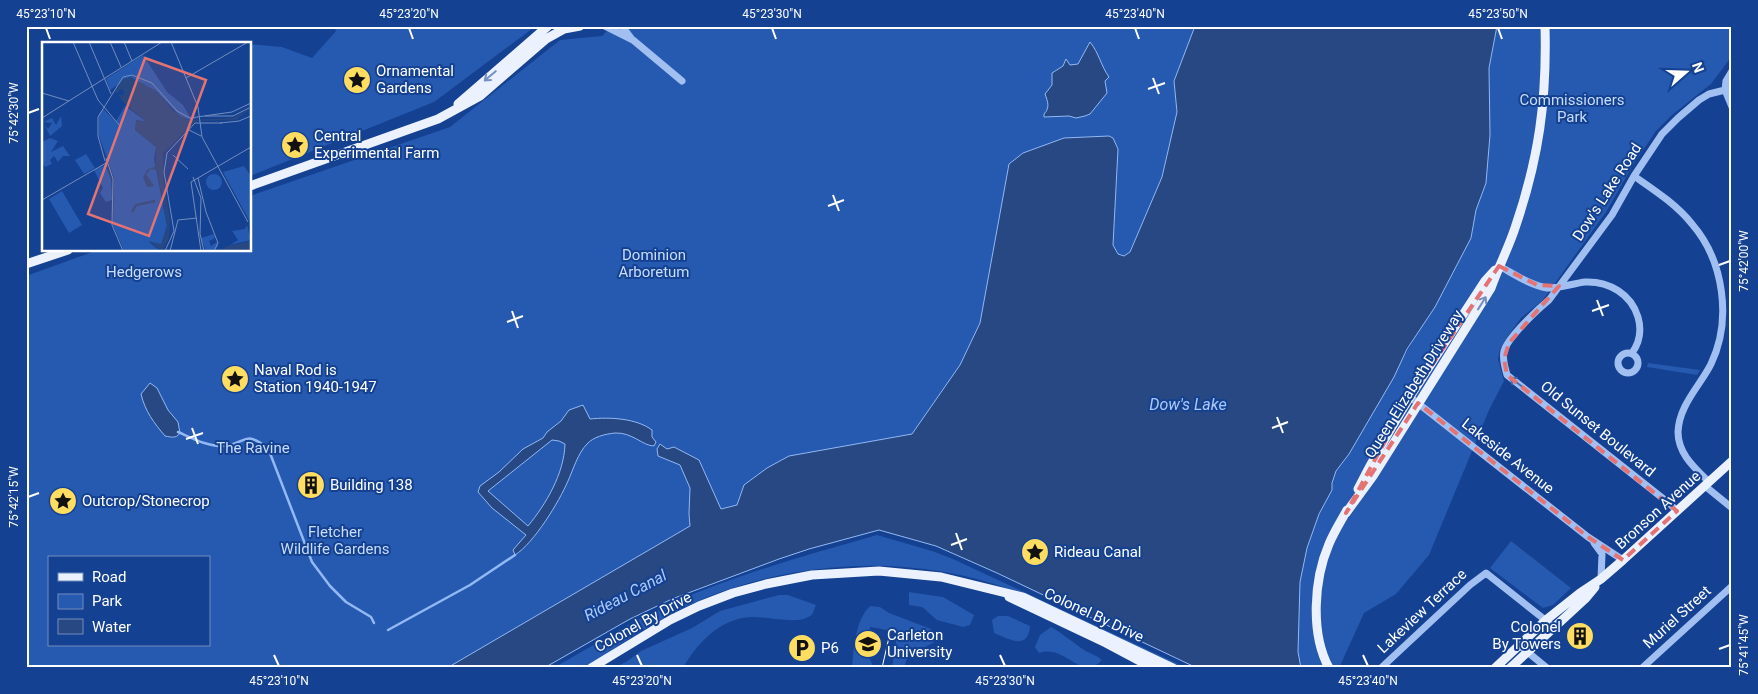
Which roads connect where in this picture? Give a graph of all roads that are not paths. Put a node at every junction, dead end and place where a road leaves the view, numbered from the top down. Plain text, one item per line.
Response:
1 (548, 26) edge
2 (580, 26) edge
3 (605, 26) edge
4 (622, 26) edge
5 (1545, 26) edge
6 (633, 40) junction
7 (1732, 71) edge
8 (682, 81) dead end
9 (1728, 90) edge
10 (1732, 107) edge
11 (448, 113) junction
12 (1634, 176) junction
13 (251, 186) edge
14 (65, 251) edge
15 (26, 264) edge
16 (1499, 266) junction
17 (1559, 286) junction
18 (1632, 353) dead end
19 (1505, 367) joint
20 (1410, 397) junction
21 (1418, 403) junction
22 (1732, 461) edge
23 (1707, 484) junction
24 (1732, 508) edge
25 (1677, 511) junction
26 (1346, 513) junction
27 (1588, 537) junction
28 (1623, 560) junction
29 (1602, 579) junction
30 (1732, 586) edge
31 (1002, 593) junction
32 (1550, 624) junction
33 (1519, 645) junction
34 (1527, 652) junction
35 (591, 668) edge
36 (1153, 668) edge
37 (1173, 668) edge
38 (1328, 668) edge
39 (1381, 668) edge
40 (1495, 668) edge
41 (1510, 668) edge
42 (1547, 668) edge
43 (1642, 668) edge

1 -> 11 main road
2 - 11 main road
3 - 6 street
4 - 6 street
5 - 16 main road, Queen Elizabeth Driveway
6 - 8 street
7 - 9 street
9 - 10 street
9 - 12 street, Dow's Lake Road
11 - 13 main road
12 - 17 street, Dow's Lake Road
12 - 23 street
14 - 15 main road
16 - 17 street
16 - 20 main road, Queen Elizabeth Driveway
21 -> 16 main road, Queen Elizabeth Driveway
17 - 18 street
17 - 19 street, Dow's Lake Road
25 -> 19 street, Old Sunset Boulevard
20 - 21 street, Lakeside Avenue
20 - 26 main road, Queen Elizabeth Driveway
21 - 26 main road, Queen Elizabeth Driveway
21 - 27 street, Lakeside Avenue
22 - 23 main road, Bronson Avenue
23 - 24 street
23 - 25 main road, Bronson Avenue
25 - 28 main road, Bronson Avenue
26 - 38 main road, Queen Elizabeth Driveway
27 - 28 street, Lakeside Avenue
27 - 29 street, Lakeside Avenue
28 - 29 main road, Bronson Avenue
29 - 32 main road, Bronson Avenue
30 - 43 street, Muriel Street
31 - 35 main road, Colonel By Drive
31 - 36 main road, Colonel By Drive
31 - 37 main road, Colonel By Drive
32 - 33 main road, Bronson Avenue
32 - 34 main road, Bronson Avenue
32 - 39 street, Lakeview Terrace
33 - 34 street
33 - 40 main road, Bronson Avenue
34 - 41 main road, Bronson Avenue
34 - 42 street

